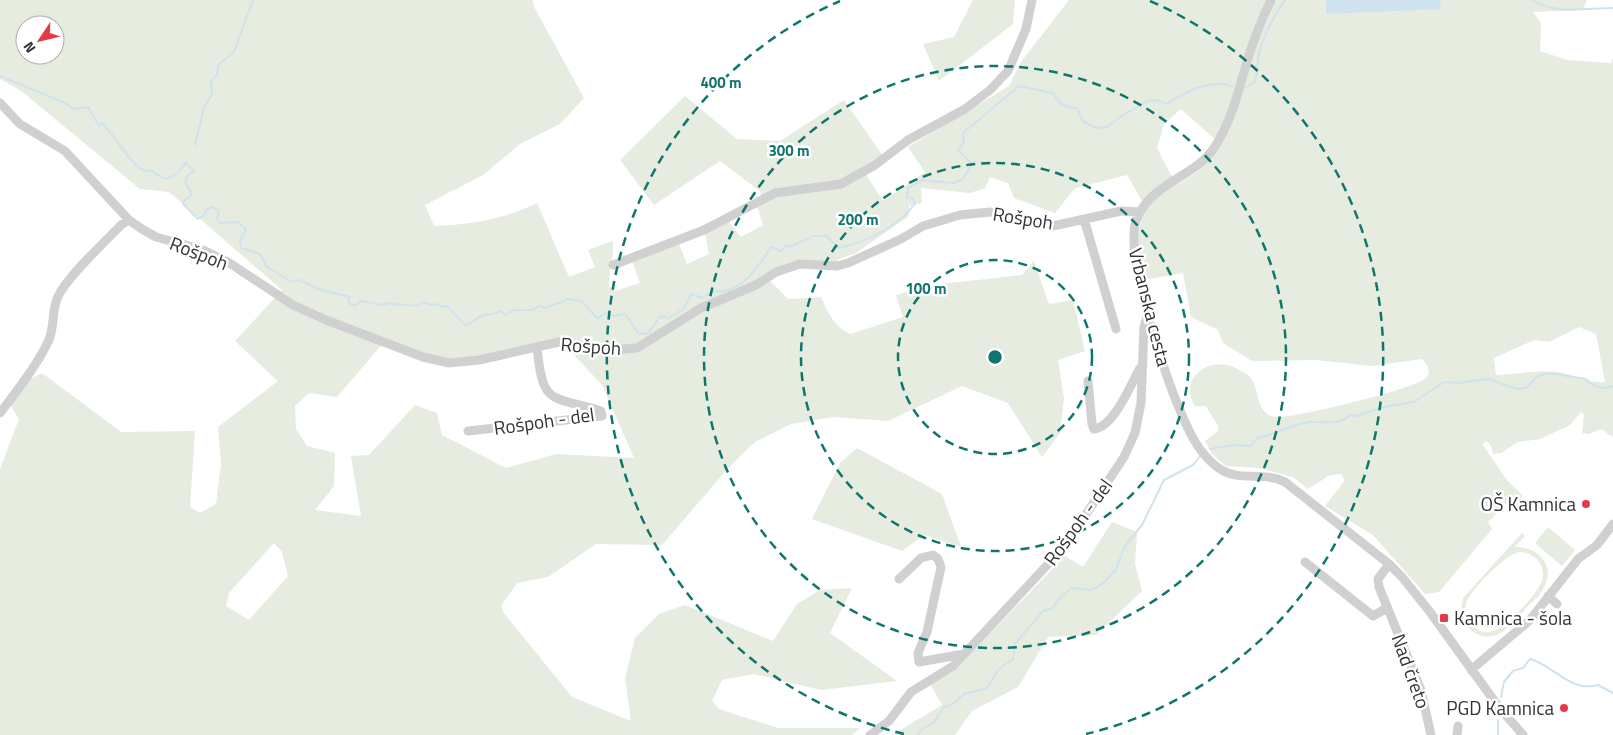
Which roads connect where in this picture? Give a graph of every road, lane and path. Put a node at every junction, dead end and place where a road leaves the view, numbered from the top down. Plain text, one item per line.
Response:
1 (1032, 0) edge
2 (1271, 0) edge
3 (0, 104) edge
4 (1140, 212) junction
5 (129, 220) junction
6 (1084, 220) junction
7 (613, 265) dead end
8 (1149, 314) junction
9 (1116, 330) dead end
10 (537, 347) junction
11 (1142, 365) junction
12 (1088, 382) dead end
13 (0, 413) edge
14 (468, 431) dead end
15 (1613, 524) edge
16 (1305, 562) dead end
17 (1389, 564) junction
18 (899, 579) dead end
19 (1548, 596) junction
20 (1557, 604) dead end
21 (1386, 608) junction
22 (964, 654) junction
23 (1471, 670) junction
24 (870, 735) edge
25 (1431, 735) edge
26 (1522, 735) edge

1 - 7 street
2 - 4 street, Vrbanska cesta
3 - 5 street, Rošpoh
4 - 6 street, Rošpoh
4 - 8 street, Vrbanska cesta
5 - 10 street, Rošpoh
5 - 13 street
6 - 9 street
6 - 10 street, Rošpoh
8 - 11 street, Rošpoh - del
8 - 17 street, Vrbanska cesta
10 - 14 street, Rošpoh - del
11 - 12 street, Rošpoh - del
11 - 22 street, Rošpoh - del
15 - 19 street
16 - 21 street, Nad čreto
17 - 21 street, Nad čreto
17 - 23 street
18 - 22 street
19 - 20 street
19 - 23 street
21 - 25 street, Nad čreto
22 - 24 street, Rošpoh - del
23 - 26 street

